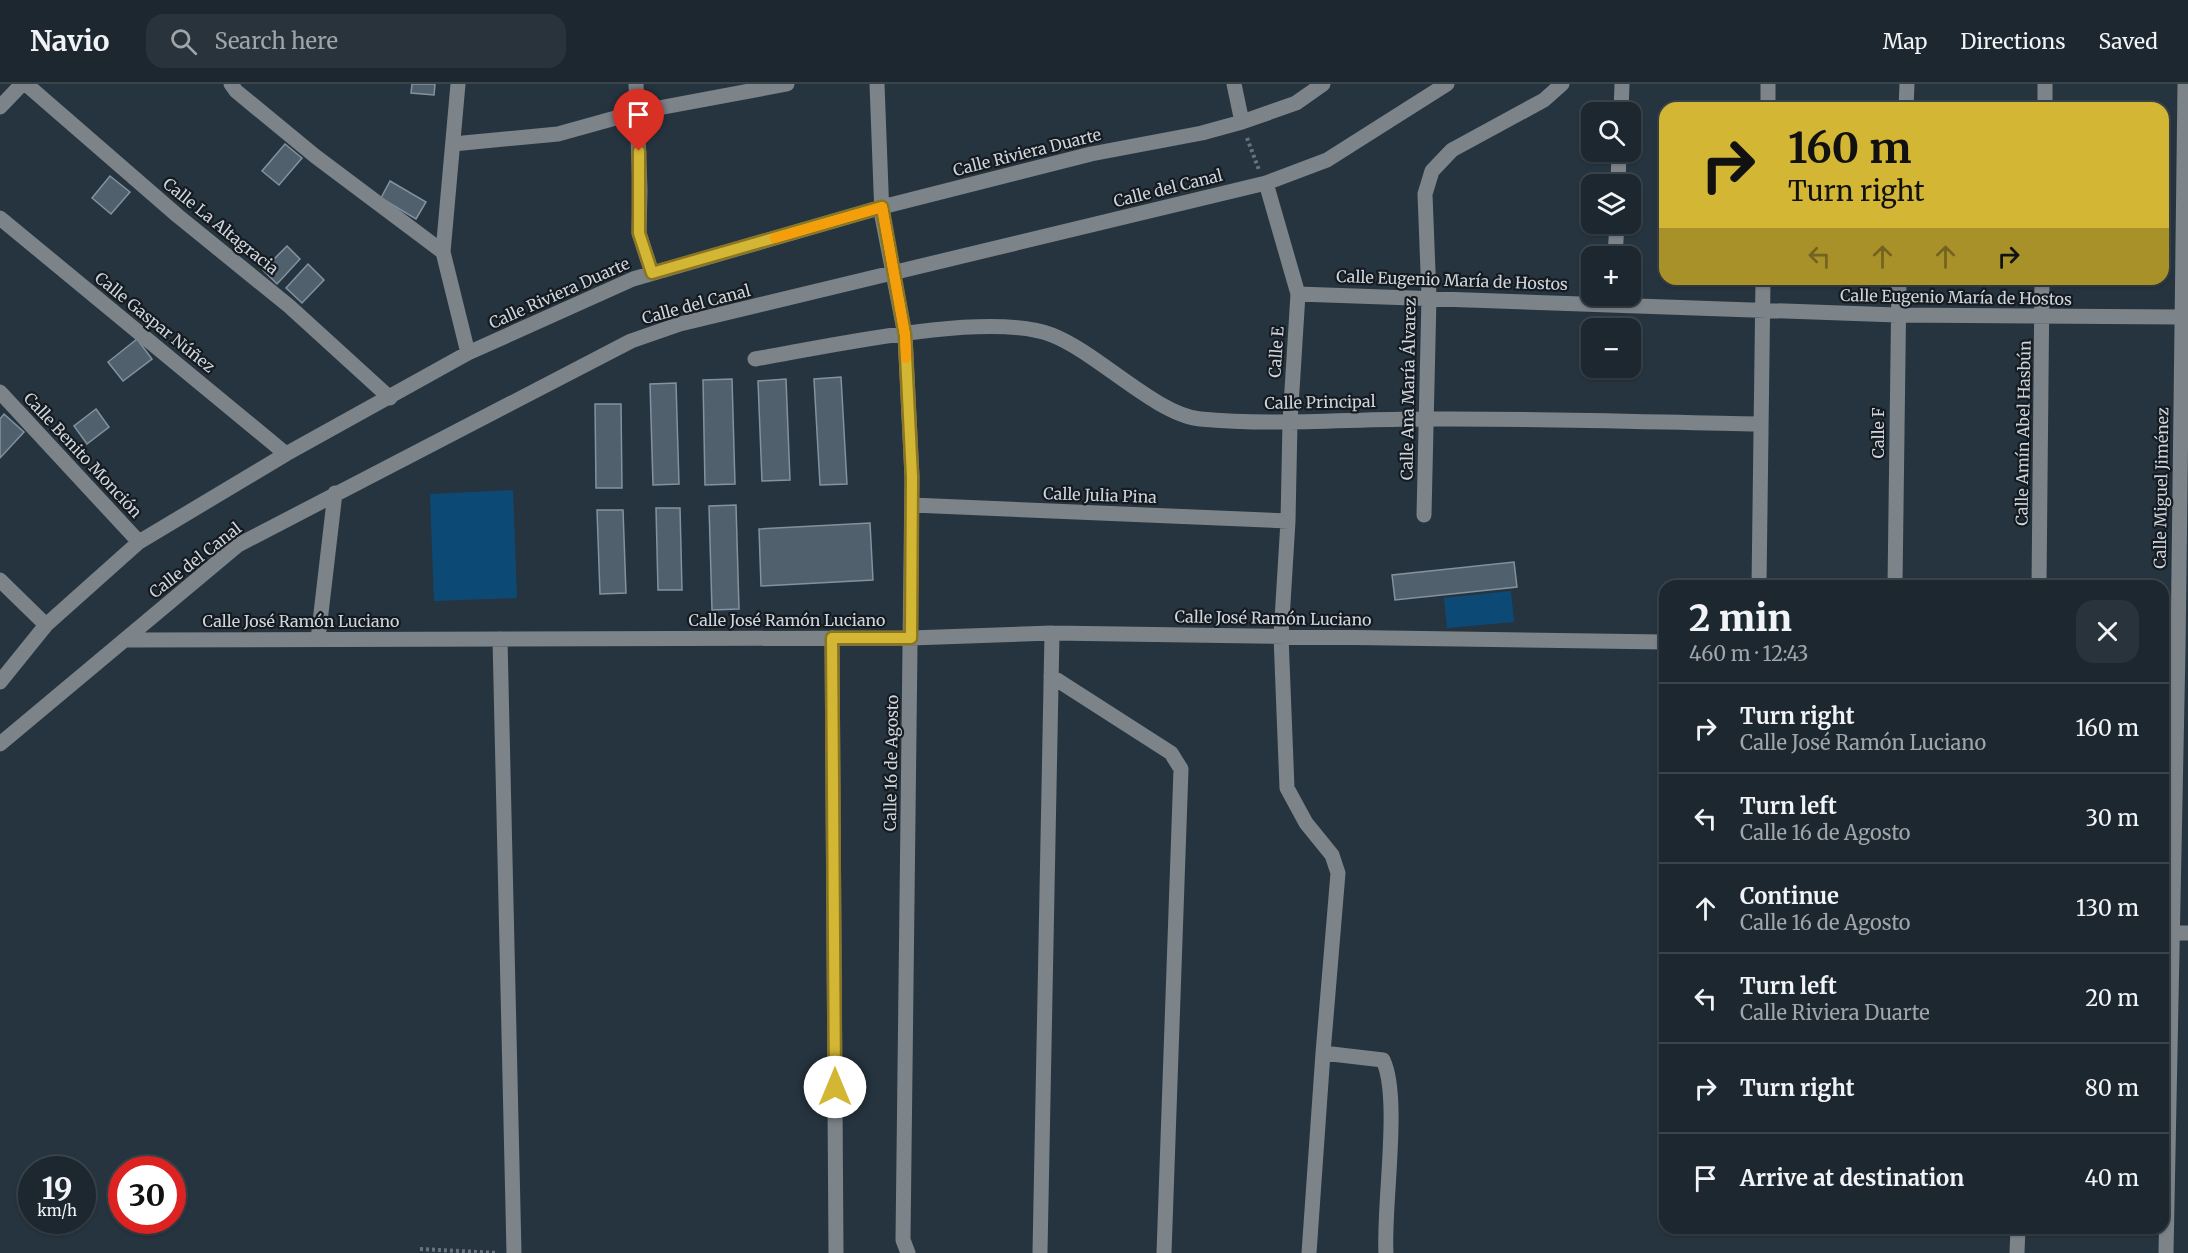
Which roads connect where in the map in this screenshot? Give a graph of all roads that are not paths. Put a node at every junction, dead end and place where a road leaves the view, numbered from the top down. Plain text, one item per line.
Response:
1 (24, 84) edge
2 (231, 84) edge
3 (458, 84) edge
4 (636, 84) edge
5 (787, 84) edge
6 (878, 84) edge
7 (1234, 84) edge
8 (1323, 84) edge
9 (1447, 84) edge
10 (1562, 84) edge
11 (1622, 84) edge
12 (1768, 84) edge
13 (1907, 84) edge
14 (2046, 84) edge
15 (2185, 84) edge
16 (1621, 102) edge
17 (1768, 102) edge
18 (1906, 102) edge
19 (2045, 102) edge
20 (0, 108) edge
21 (637, 112) junction
22 (1244, 128) junction
23 (453, 144) junction
24 (2186, 179) edge
25 (1264, 180) junction
26 (882, 211) junction
27 (0, 218) edge
28 (444, 252) junction
29 (893, 270) junction
30 (652, 273) junction
31 (1763, 285) edge
32 (1899, 285) edge
33 (2042, 285) edge
34 (1298, 294) junction
35 (1429, 297) junction
36 (1581, 299) edge
37 (1641, 301) edge
38 (1762, 311) junction
39 (1897, 315) junction
40 (2042, 316) junction
41 (2181, 318) junction
42 (905, 335) junction
43 (468, 353) junction
44 (755, 359) dead end
45 (0, 392) edge
46 (390, 398) junction
47 (1424, 418) junction
48 (1290, 422) junction
49 (1760, 424) junction
50 (286, 453) junction
51 (2183, 476) edge
52 (335, 493) junction
53 (912, 505) junction
54 (1424, 514) dead end
55 (1288, 521) junction
56 (139, 542) junction
57 (0, 580) edge
58 (1759, 580) edge
59 (1895, 580) edge
60 (2039, 580) edge
61 (46, 625) junction
62 (1052, 633) junction
63 (1281, 636) junction
64 (832, 638) junction
65 (911, 638) junction
66 (318, 639) junction
67 (500, 639) junction
68 (125, 640) junction
69 (1659, 642) edge
70 (2176, 649) edge
71 (1051, 676) junction
72 (0, 682) edge
73 (0, 744) edge
74 (2171, 932) junction
75 (2188, 933) edge
76 (1323, 1053) junction
77 (2169, 1060) edge
78 (2018, 1234) edge
79 (2166, 1234) edge
80 (513, 1253) edge
81 (836, 1253) edge
82 (908, 1253) edge
83 (1040, 1253) edge
84 (1164, 1253) edge
85 (1309, 1253) edge
86 (1386, 1253) edge
87 (2017, 1253) edge
88 (2166, 1253) edge

1 - 20 street
1 - 46 street, Calle La Altagracia
2 - 28 street
3 - 23 street
4 - 21 street
5 - 21 street
6 - 26 street, Calle 16 de Agosto
7 - 22 street
8 - 22 street, Calle Riviera Duarte
9 - 25 street, Calle del Canal
10 - 35 street, Calle Ana María Álvarez
11 - 16 street
12 - 17 street
13 - 18 street
14 - 19 street
15 - 24 street, Calle Miguel Jiménez
21 - 23 street
21 - 30 street
22 - 26 street, Calle Riviera Duarte
23 - 28 street
24 - 41 street, Calle Miguel Jiménez
25 - 29 street, Calle del Canal
25 - 34 street, Calle E
26 - 29 street, Calle 16 de Agosto
26 - 30 street, Calle Riviera Duarte
27 - 50 street, Calle Gaspar Núñez
28 - 43 street
29 - 42 street, Calle 16 de Agosto
29 - 52 street, Calle del Canal
30 - 43 street, Calle Riviera Duarte
31 - 38 street
32 - 39 street, Calle F
33 - 40 street, Calle Amín Abel Hasbún
34 - 35 street, Calle Eugenio María de Hostos
34 - 48 street, Calle E
35 - 36 street, Calle Eugenio María de Hostos
35 - 47 street, Calle Ana María Álvarez
37 - 38 street, Calle Eugenio María de Hostos
38 - 39 street, Calle Eugenio María de Hostos
38 - 49 street
39 - 40 street, Calle Eugenio María de Hostos
39 - 59 street, Calle F
40 - 41 street, Calle Eugenio María de Hostos
40 - 60 street, Calle Amín Abel Hasbún
41 - 51 street, Calle Miguel Jiménez
42 - 44 street, Calle Principal
42 - 48 street, Calle Principal
42 - 53 street, Calle 16 de Agosto
43 - 46 street, Calle Riviera Duarte
45 - 56 street, Calle Benito Monción
46 - 50 street, Calle Riviera Duarte
47 - 48 street, Calle Principal
47 - 49 street, Calle Principal
47 - 54 street, Calle Ana María Álvarez
48 - 55 street, Calle E
49 - 58 street
50 - 56 street, Calle Riviera Duarte
51 - 70 street, Calle Miguel Jiménez
52 - 66 street
52 - 68 street, Calle del Canal
53 - 55 street, Calle Julia Pina
53 - 65 street, Calle 16 de Agosto
55 - 63 street, Calle E
56 - 61 street, Calle Riviera Duarte
57 - 61 street
61 - 72 street, Calle Riviera Duarte
62 - 63 street, Calle José Ramón Luciano
62 - 65 street, Calle José Ramón Luciano
62 - 71 street
63 - 69 street, Calle José Ramón Luciano
63 - 76 street, Calle E
64 - 65 street, Calle José Ramón Luciano
64 - 67 street, Calle José Ramón Luciano
64 - 81 street
65 - 82 street, Calle 16 de Agosto
66 - 67 street, Calle José Ramón Luciano
66 - 68 street, Calle José Ramón Luciano
67 - 80 street
68 - 73 street, Calle del Canal
70 - 74 street, Calle Miguel Jiménez
71 - 83 street
71 - 84 street
74 - 75 street
74 - 77 street, Calle Miguel Jiménez
76 - 85 street, Calle E
76 - 86 street
78 - 87 street
79 - 88 street, Calle Miguel Jiménez

